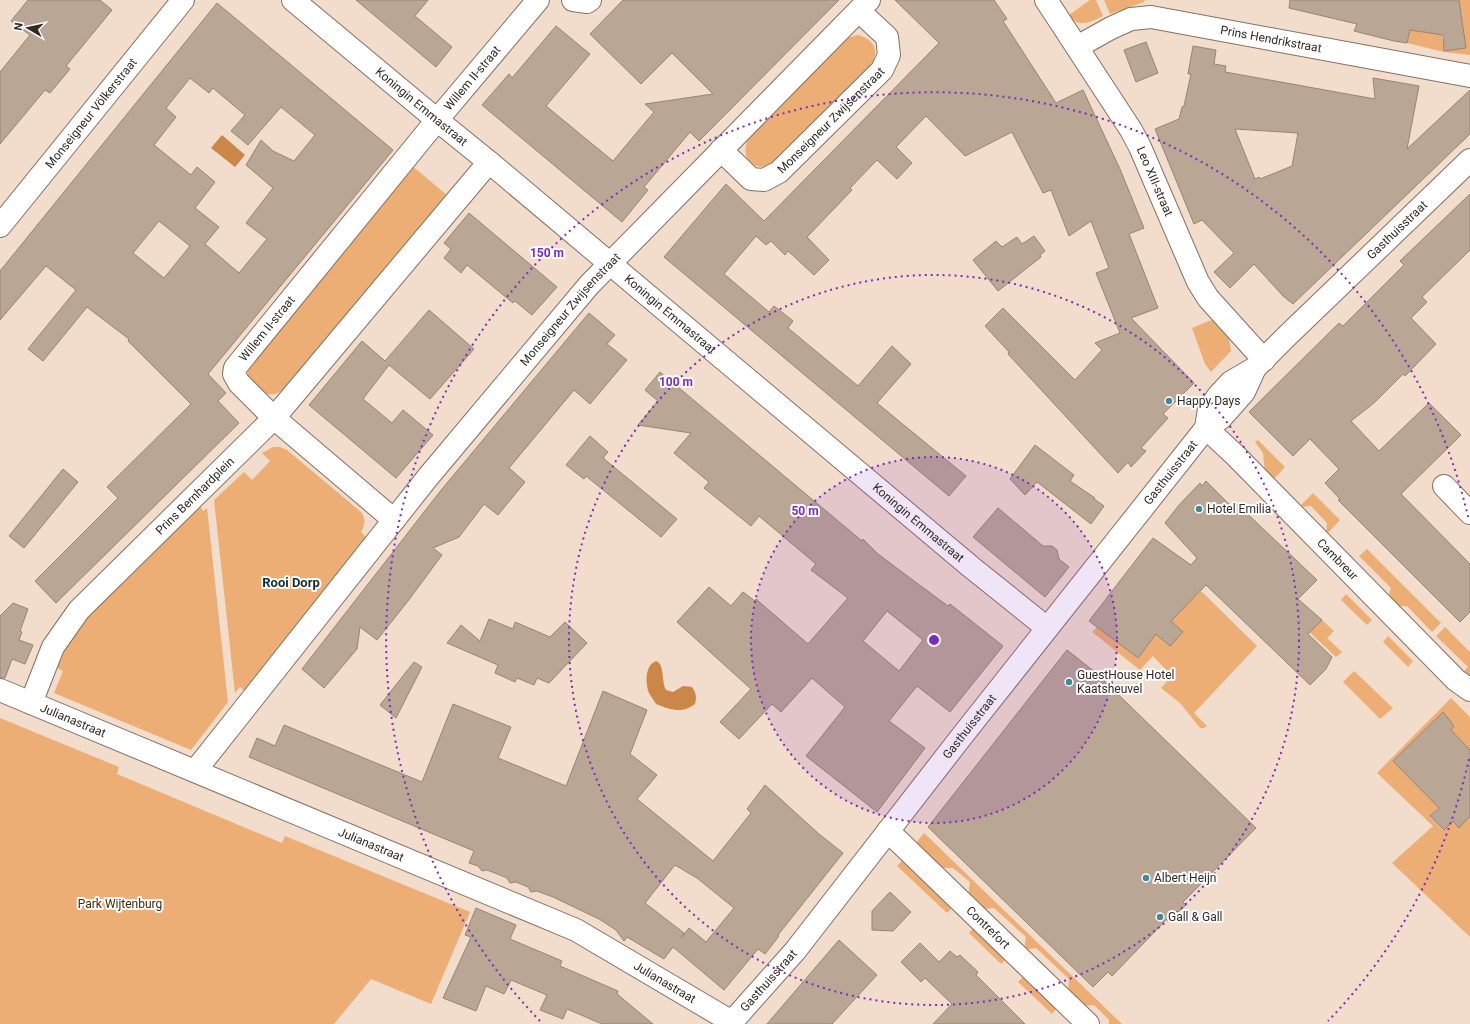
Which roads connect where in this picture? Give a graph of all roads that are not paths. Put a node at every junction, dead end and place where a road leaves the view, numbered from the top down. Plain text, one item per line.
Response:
1 (183, 0) edge
2 (293, 0) edge
3 (538, 0) edge
4 (573, 0) edge
5 (590, 0) edge
6 (1046, 0) edge
7 (864, 5) edge
8 (1077, 47) junction
9 (1470, 76) edge
10 (437, 120) junction
11 (721, 150) junction
12 (1470, 160) edge
13 (489, 162) junction
14 (0, 226) edge
15 (609, 263) junction
16 (1259, 364) junction
17 (274, 418) junction
18 (1206, 428) junction
19 (1444, 486) dead end
20 (1470, 513) edge
21 (394, 520) junction
22 (1047, 628) junction
23 (0, 690) edge
24 (1470, 690) edge
25 (30, 703) junction
26 (194, 771) junction
27 (888, 831) junction
28 (731, 1023) edge
29 (1088, 1024) edge

1 - 14 street, Monseigneur Völkerstraat
2 - 10 street, Koningin Emmastraat
3 - 10 street, Willem II-straat
4 - 5 street
6 - 8 street, Leo XIII-straat
7 - 11 street, Monseigneur Zwijsenstraat
7 - 11 street, Monseigneur Zwijsenstraat
8 - 9 street, Prins Hendrikstraat
8 - 16 street, Leo XIII-straat
10 - 13 street, Koningin Emmastraat
10 - 17 street, Willem II-straat
11 - 15 street, Monseigneur Zwijsenstraat
12 - 16 street, Gasthuisstraat
13 - 15 street, Koningin Emmastraat
13 - 17 street
15 - 21 street, Monseigneur Zwijsenstraat
15 - 22 street, Koningin Emmastraat
16 - 18 street, Gasthuisstraat
17 - 21 street
17 - 25 street, Prins Bernhardplein
18 - 22 street, Gasthuisstraat
18 - 24 street, Cambreur
19 - 20 street
21 - 26 street
22 - 27 street, Gasthuisstraat
23 - 25 street, Julianastraat
25 - 26 street, Julianastraat
26 - 28 street, Julianastraat
27 - 28 street, Gasthuisstraat
27 - 29 street, Contrefort

